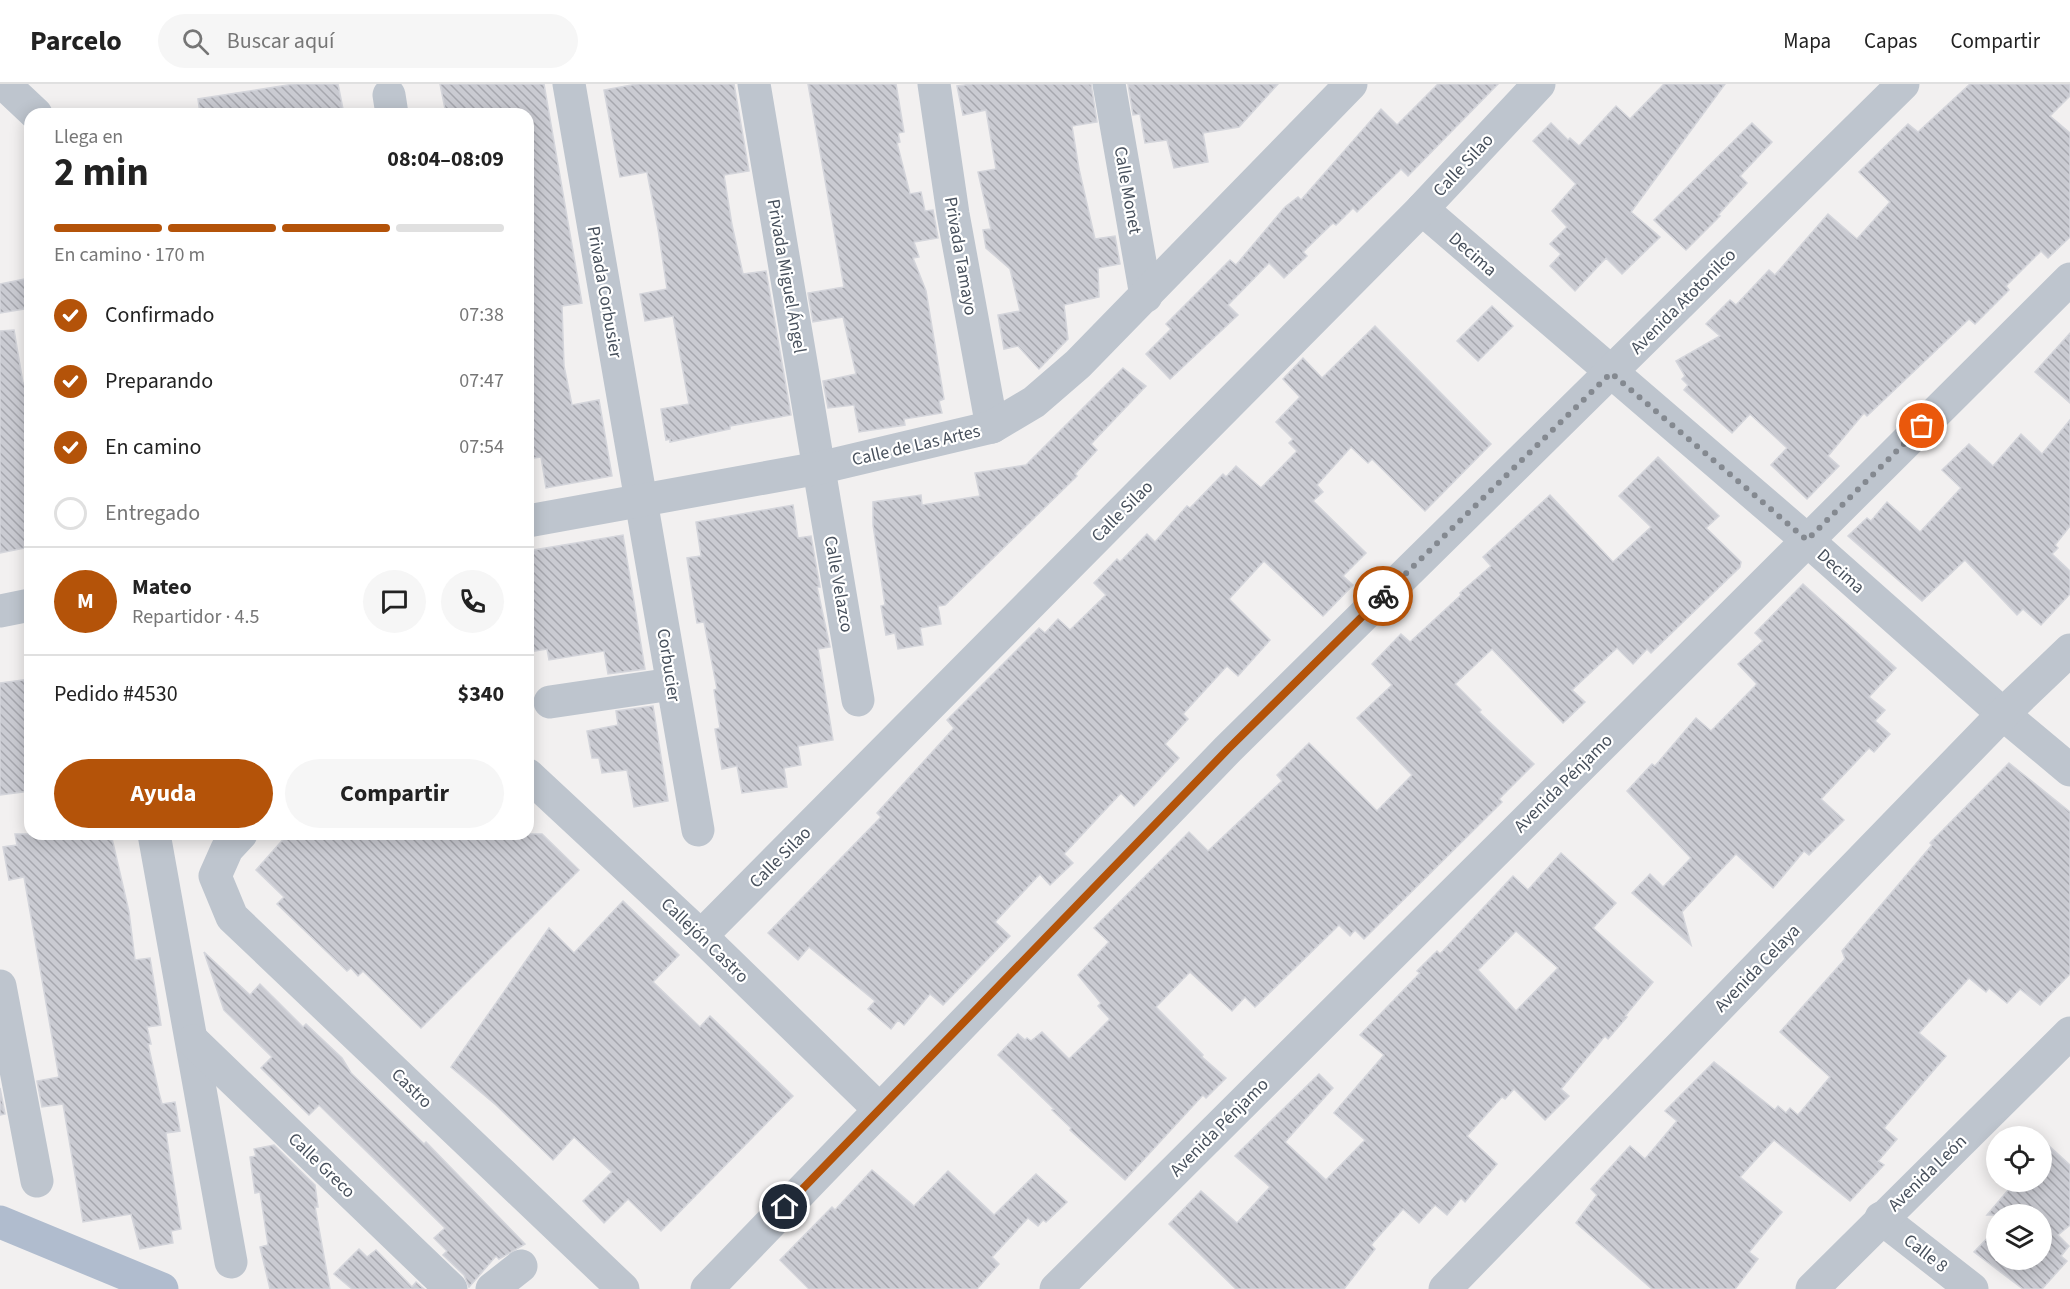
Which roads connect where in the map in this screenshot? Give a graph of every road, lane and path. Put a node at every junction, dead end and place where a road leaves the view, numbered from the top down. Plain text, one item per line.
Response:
1 (4, 84) edge
2 (32, 84) edge
3 (569, 84) edge
4 (754, 84) edge
5 (934, 84) edge
6 (1109, 84) edge
7 (1351, 84) edge
8 (1539, 84) edge
9 (1903, 84) edge
10 (31, 108) edge
11 (37, 108) edge
12 (1422, 209) junction
13 (2070, 279) edge
14 (1146, 296) junction
15 (1611, 373) junction
16 (992, 427) junction
17 (819, 468) junction
18 (640, 499) junction
19 (534, 520) edge
20 (1807, 540) junction
21 (24, 606) edge
22 (0, 611) edge
23 (2070, 650) edge
24 (672, 684) junction
25 (858, 700) dead end
26 (550, 702) dead end
27 (2003, 714) junction
28 (2070, 770) edge
29 (534, 781) edge
30 (698, 830) dead end
31 (155, 840) edge
32 (236, 840) edge
33 (701, 936) junction
34 (0, 986) edge
35 (2068, 1039) edge
36 (192, 1041) junction
37 (879, 1109) junction
38 (37, 1181) dead end
39 (1881, 1218) junction
40 (0, 1222) edge
41 (231, 1262) dead end
42 (521, 1266) dead end
43 (162, 1289) edge
44 (451, 1289) edge
45 (492, 1289) edge
46 (623, 1289) edge
47 (707, 1289) edge
48 (1056, 1289) edge
49 (1445, 1289) edge
50 (1812, 1289) edge
51 (1972, 1289) edge

1 - 10 street
2 - 11 street
3 - 18 street, Privada Corbusier
4 - 17 street, Privada Miguel Ángel
5 - 16 street, Privada Tamayo
6 - 14 street, Calle Monet
7 - 14 street, Calle de Las Artes
8 - 12 street, Calle Silao
9 - 15 street, Avenida Atotonilco
12 - 15 street, Decima
12 - 33 street, Calle Silao
13 - 20 street, Avenida Pénjamo
14 - 16 street, Calle de Las Artes
15 - 20 street, Decima
15 - 37 street, Avenida Atotonilco
16 - 17 street, Calle de Las Artes
17 - 18 street, Calle de Las Artes
17 - 25 street, Calle Velazco
18 - 19 street, Calle de Las Artes
18 - 24 street, Corbucier
20 - 27 street, Decima
20 - 48 street, Avenida Pénjamo
21 - 22 street
23 - 27 street, Avenida Celaya
24 - 26 street
24 - 30 street, Corbucier
27 - 28 street, Decima
27 - 49 street, Avenida Celaya
29 - 33 street, Callejón Castro
31 - 36 street
32 - 46 street, Castro
33 - 37 street, Callejón Castro
34 - 38 street
35 - 39 street, Avenida León
36 - 41 street
36 - 44 street, Calle Greco
37 - 47 street, Avenida Atotonilco
39 - 50 street, Avenida León
39 - 51 street, Calle 8
40 - 43 main road
42 - 45 street

